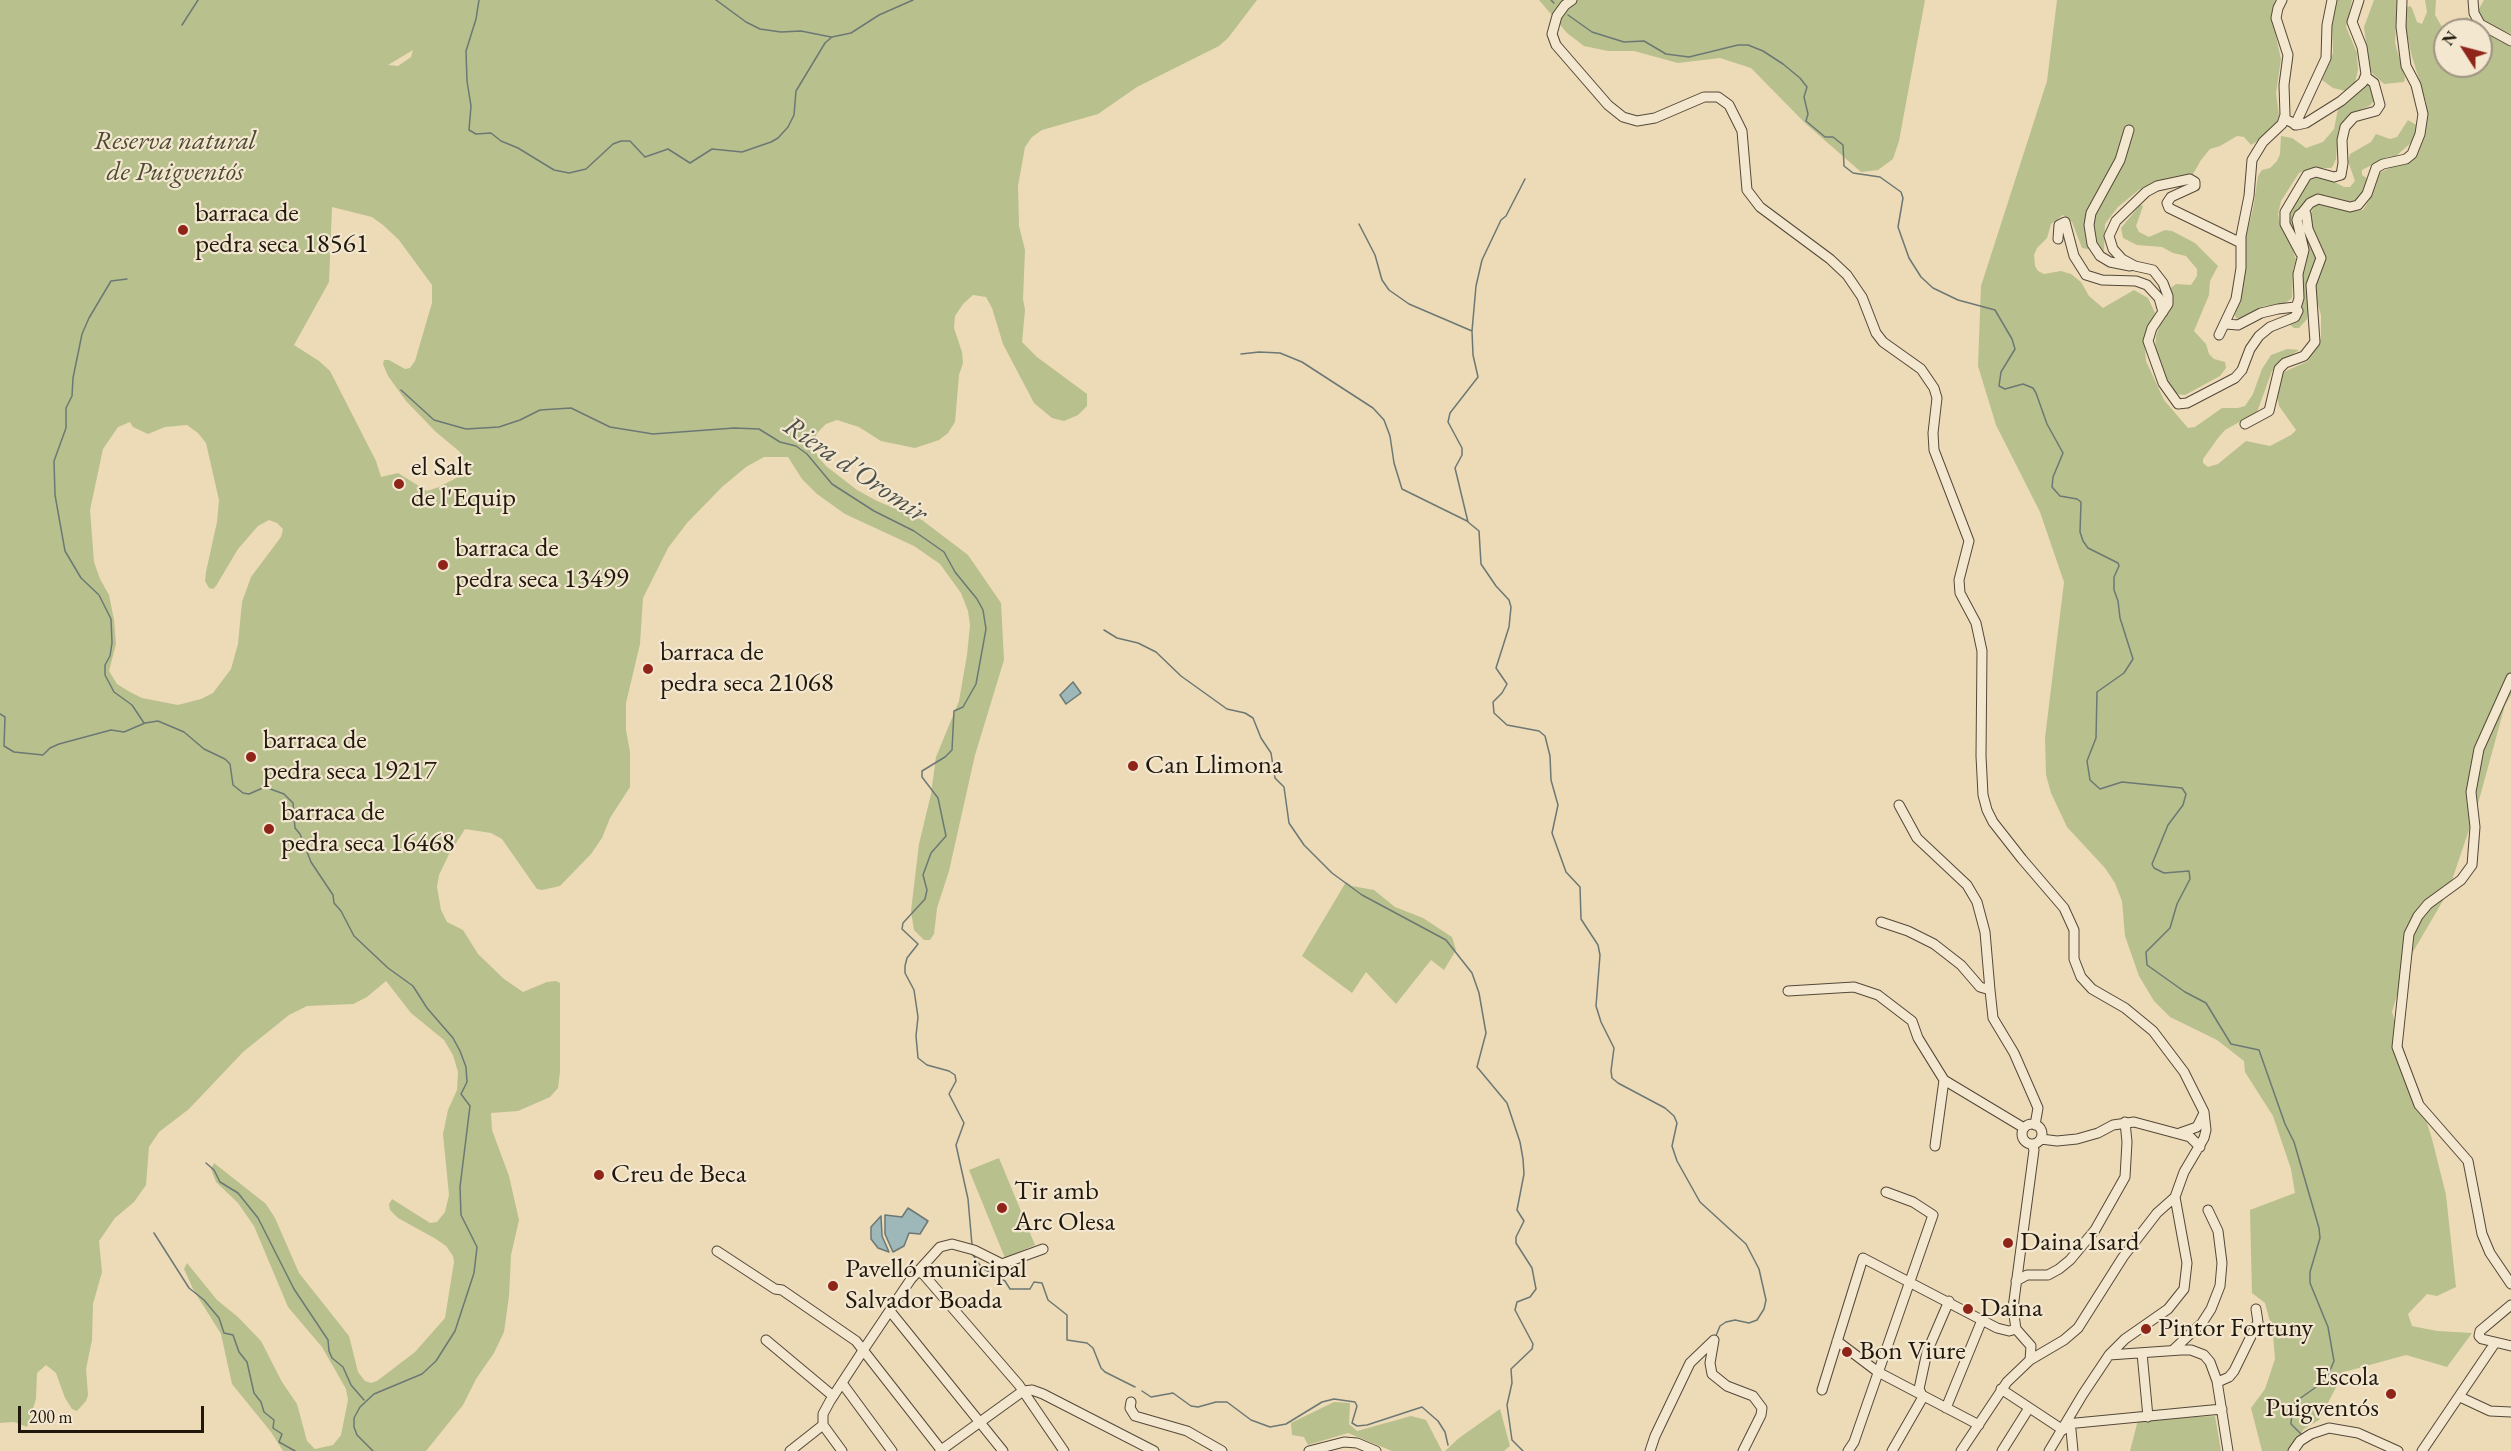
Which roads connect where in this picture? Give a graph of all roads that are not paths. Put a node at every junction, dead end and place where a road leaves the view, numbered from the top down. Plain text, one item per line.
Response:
1 (1572, 0) edge
2 (2282, 0) edge
3 (2332, 0) edge
4 (2359, 0) edge
5 (2402, 0) edge
6 (2477, 0) edge
7 (2473, 5) edge
8 (2511, 41) edge
9 (2366, 77) junction
10 (2284, 119) junction
11 (2295, 125) junction
12 (2129, 130) dead end
13 (2302, 213) junction
14 (2058, 239) dead end
15 (2241, 243) junction
16 (2302, 259) junction
17 (2135, 266) junction
18 (2296, 308) junction
19 (2163, 312) junction
20 (2226, 324) junction
21 (2219, 335) dead end
22 (2245, 424) dead end
23 (2511, 678) edge
24 (1899, 805) dead end
25 (1881, 922) dead end
26 (1990, 990) junction
27 (1788, 991) dead end
28 (1944, 1080) junction
29 (2204, 1112) junction
30 (2124, 1122) junction
31 (2035, 1125) junction
32 (2024, 1128) junction
33 (2178, 1134) junction
34 (2041, 1139) junction
35 (2032, 1144) junction
36 (1935, 1146) dead end
37 (2200, 1147) junction
38 (1886, 1192) dead end
39 (2175, 1197) junction
40 (2208, 1209) dead end
41 (1043, 1248) dead end
42 (717, 1251) dead end
43 (2019, 1259) junction
44 (918, 1271) junction
45 (2034, 1275) junction
46 (2016, 1281) junction
47 (1909, 1282) junction
48 (2511, 1284) edge
49 (1949, 1302) junction
50 (2511, 1305) edge
51 (2256, 1309) dead end
52 (890, 1311) junction
53 (1982, 1320) junction
54 (2016, 1329) junction
55 (2125, 1339) junction
56 (766, 1340) dead end
57 (1837, 1341) junction
58 (2495, 1343) junction
59 (2031, 1346) junction
60 (2511, 1346) edge
61 (864, 1349) junction
62 (2048, 1350) junction
63 (2173, 1350) junction
64 (2144, 1352) junction
65 (2109, 1355) junction
66 (2030, 1360) junction
67 (1878, 1372) junction
68 (2218, 1382) junction
69 (842, 1383) junction
70 (2001, 1389) junction
71 (1822, 1390) dead end
72 (1023, 1391) junction
73 (833, 1396) junction
74 (1923, 1397) junction
75 (2460, 1397) junction
76 (1131, 1402) dead end
77 (1946, 1408) junction
78 (2030, 1408) junction
79 (2222, 1409) junction
80 (2511, 1412) edge
81 (2148, 1417) junction
82 (981, 1422) junction
83 (823, 1425) junction
84 (1979, 1425) junction
85 (2064, 1427) junction
86 (2006, 1449) edge
87 (790, 1451) edge
88 (842, 1451) edge
89 (892, 1451) edge
90 (941, 1451) edge
91 (1003, 1451) edge
92 (1064, 1451) edge
93 (1154, 1451) edge
94 (1222, 1451) edge
95 (1310, 1451) edge
96 (1376, 1451) edge
97 (1650, 1451) edge
98 (1743, 1451) edge
99 (1848, 1451) edge
100 (1892, 1451) edge
101 (1961, 1451) edge
102 (2049, 1451) edge
103 (2073, 1451) edge
104 (2228, 1451) edge
105 (2293, 1451) edge
106 (2398, 1451) edge
107 (2422, 1451) edge

1 - 29 street
2 - 10 street
3 - 11 street
4 - 9 street
5 - 13 street
6 - 7 street
7 - 8 street
9 - 11 street
9 - 16 street
10 - 11 street
10 - 15 street
12 - 17 street
13 - 16 street
13 - 22 street
14 - 19 street
15 - 17 street
15 - 20 street
16 - 18 street
17 - 19 street
18 - 19 street
18 - 20 street
20 - 21 street
23 - 48 street
24 - 26 street
25 - 26 street
26 - 31 street
27 - 28 street
28 - 32 street
28 - 36 street
29 - 33 street
29 - 37 street
30 - 33 street
30 - 34 street
30 - 45 street
31 - 32 street
31 - 34 street
32 - 35 street
33 - 37 street
34 - 35 street
35 - 43 street
37 - 39 street
38 - 47 street
39 - 55 street
39 - 62 street
40 - 63 street
41 - 44 street
42 - 61 street
43 - 45 street
43 - 46 street
44 - 52 street
44 - 72 street
45 - 46 street
46 - 54 street
47 - 49 street
47 - 57 street
47 - 67 street
49 - 53 street
49 - 74 street
50 - 58 street
51 - 68 street
52 - 61 street
52 - 82 street
53 - 54 street
53 - 77 street
54 - 59 street
55 - 64 street
55 - 65 street
56 - 73 street
57 - 67 street
57 - 71 street
58 - 60 street
58 - 75 street
59 - 62 street
59 - 66 street
61 - 69 street
61 - 90 street
62 - 66 street
63 - 64 street
63 - 68 street
64 - 65 street
64 - 81 street
65 - 85 street
66 - 70 street
67 - 74 street
67 - 99 street
68 - 79 street
69 - 73 street
69 - 89 street
70 - 78 street
70 - 84 street
72 - 82 street
72 - 92 street
72 - 93 street
73 - 83 street
74 - 77 street
74 - 100 street
75 - 80 street
75 - 107 street
76 - 94 street
77 - 84 street
78 - 85 street
78 - 86 street
79 - 81 street
79 - 104 street
81 - 85 street
82 - 90 street
82 - 91 street
83 - 87 street
83 - 88 street
84 - 101 street
85 - 102 street
85 - 103 street
95 - 96 street
97 - 98 street
105 - 106 street

